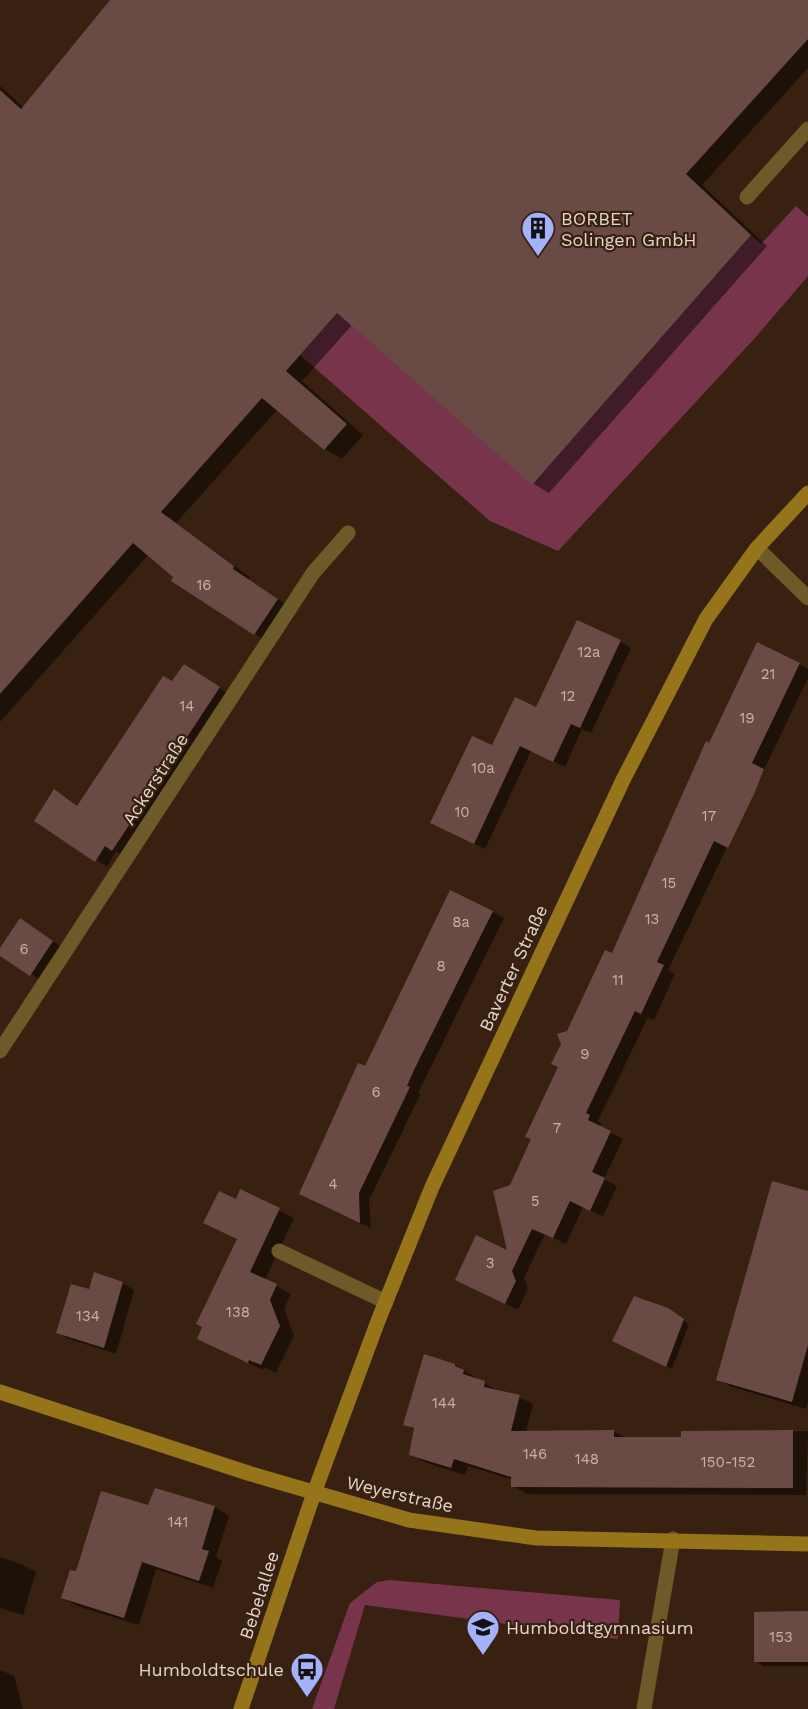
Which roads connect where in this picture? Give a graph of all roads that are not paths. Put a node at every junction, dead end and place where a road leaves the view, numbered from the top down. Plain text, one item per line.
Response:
1 (808, 129) edge
2 (747, 197) dead end
3 (808, 493) edge
4 (348, 533) dead end
5 (758, 548) junction
6 (808, 598) edge
7 (0, 1051) edge
8 (279, 1251) dead end
9 (386, 1302) junction
10 (0, 1392) edge
11 (314, 1493) junction
12 (673, 1539) junction
13 (808, 1544) edge
14 (242, 1709) edge
15 (644, 1709) edge

1 - 2 street
3 - 5 main road, Baverter Straße
4 - 7 street, Ackerstraße
5 - 6 street
5 - 9 main road, Baverter Straße
8 - 9 street
9 - 11 main road, Baverter Straße
10 - 11 main road, Weyerstraße
11 - 12 main road, Weyerstraße
11 - 14 main road, Bebelallee
12 - 13 main road, Weyerstraße
12 - 15 street

